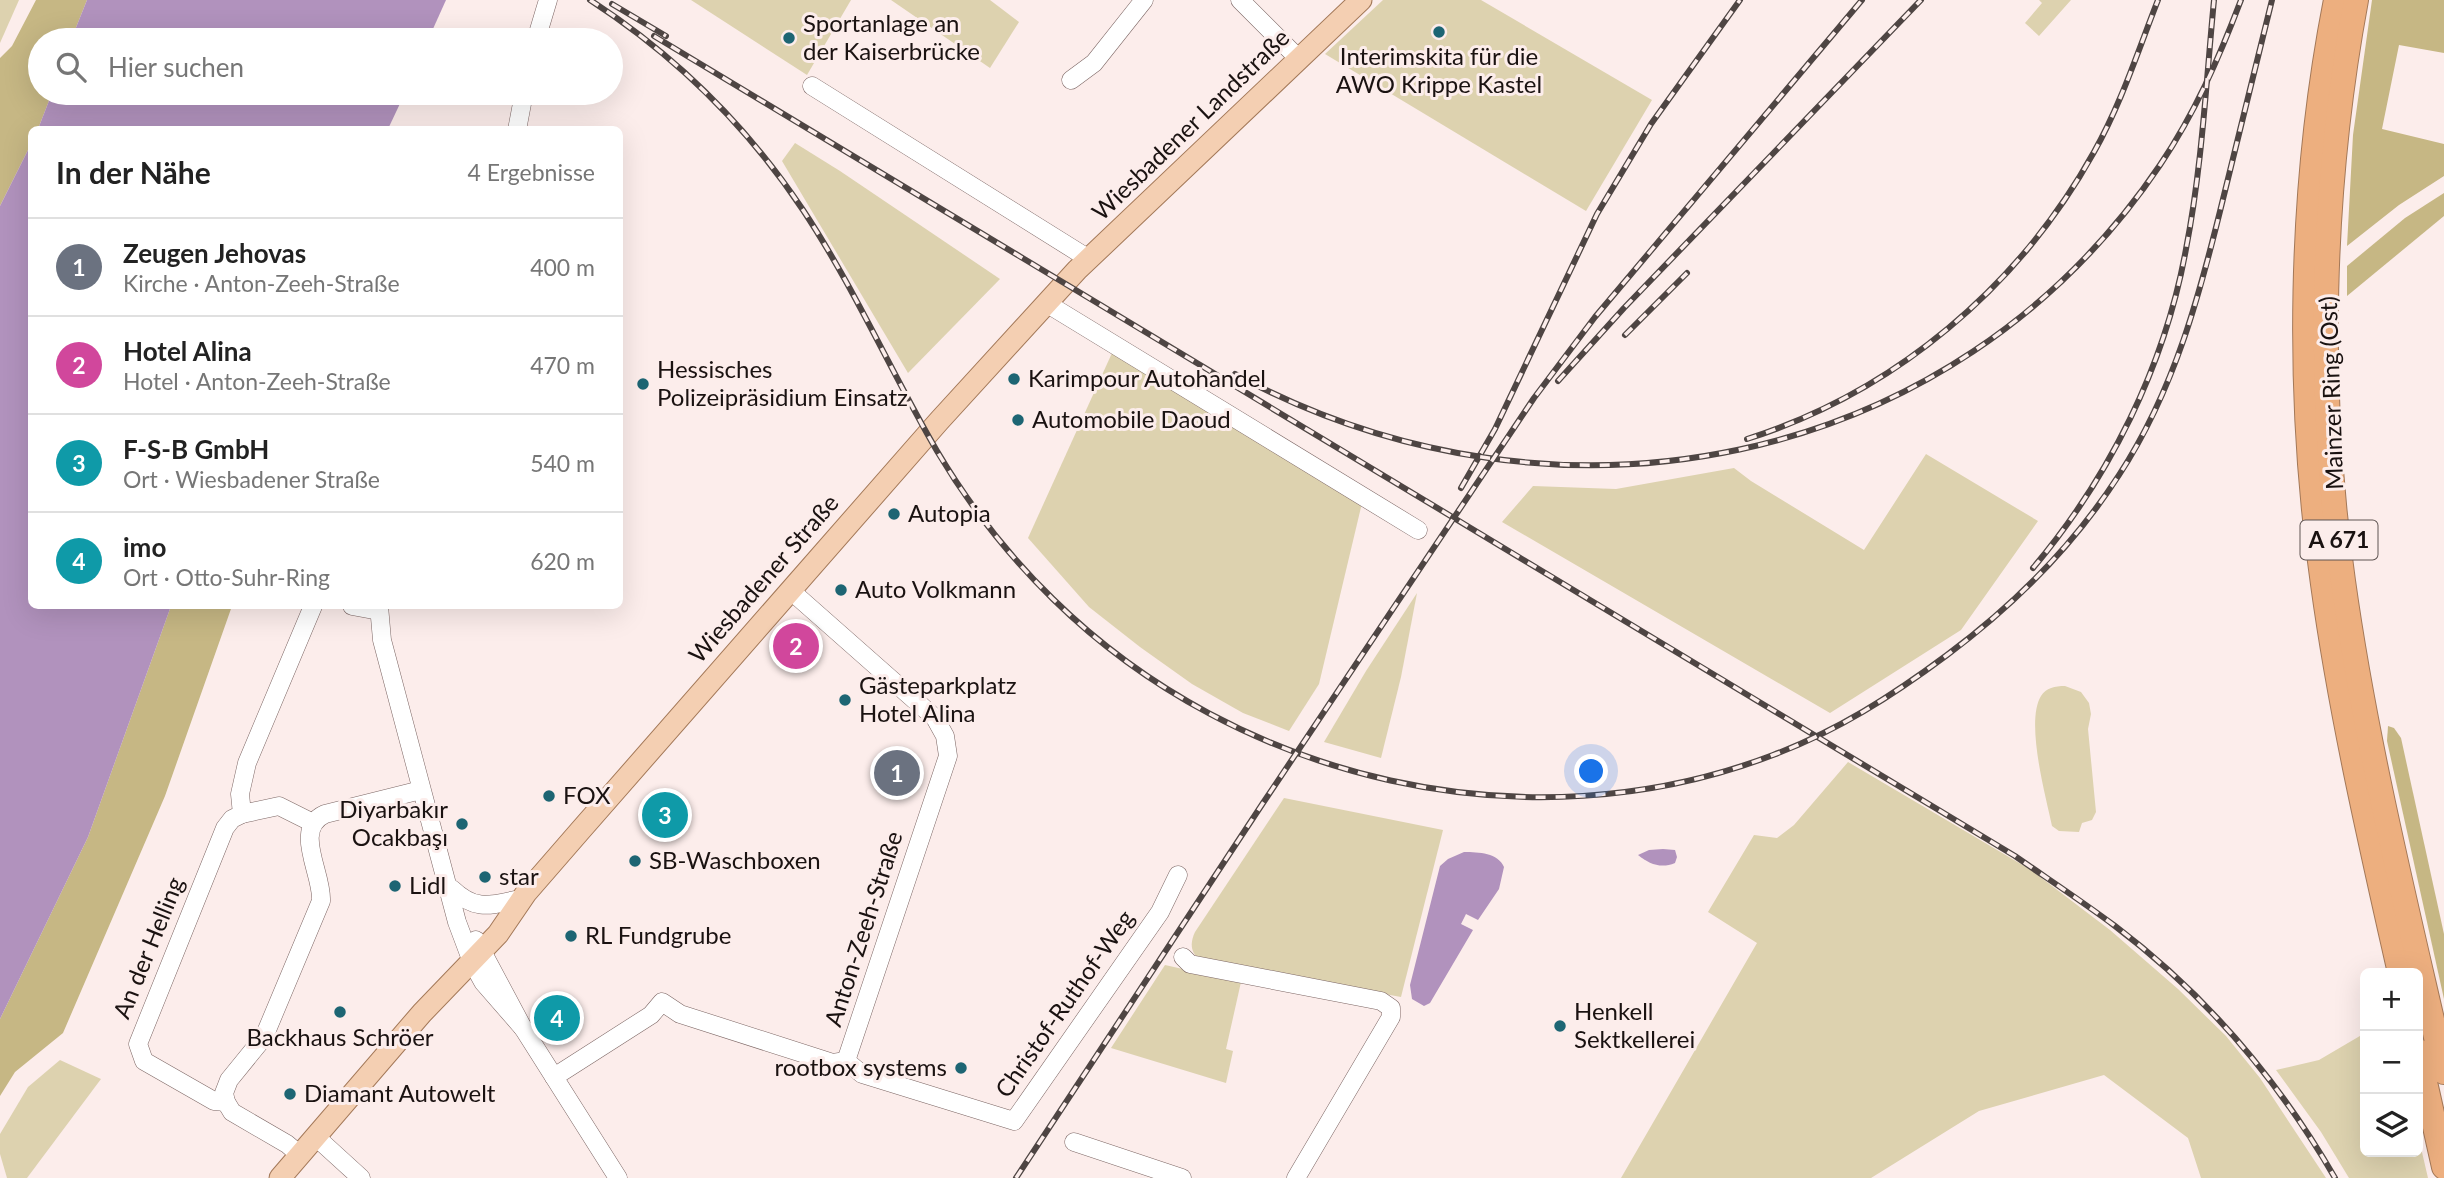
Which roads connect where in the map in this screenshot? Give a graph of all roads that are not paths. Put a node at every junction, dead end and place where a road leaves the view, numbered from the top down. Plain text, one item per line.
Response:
1 (548, 0) edge
2 (1144, 0) edge
3 (1240, 0) edge
4 (1361, 0) edge
5 (2336, 0) edge
6 (2356, 0) edge
7 (540, 28) edge
8 (1299, 59) junction
9 (1070, 80) dead end
10 (811, 86) dead end
11 (522, 105) edge
12 (518, 126) edge
13 (1083, 264) junction
14 (1046, 303) junction
15 (1418, 530) dead end
16 (790, 590) junction
17 (312, 609) edge
18 (379, 609) edge
19 (421, 790) junction
20 (242, 814) junction
21 (313, 823) junction
22 (1178, 875) dead end
23 (448, 881) junction
24 (521, 897) junction
25 (474, 951) junction
26 (1183, 957) dead end
27 (2399, 968) edge
28 (444, 990) junction
29 (489, 991) junction
30 (422, 1013) junction
31 (523, 1028) junction
32 (846, 1061) junction
33 (2444, 1072) edge
34 (2423, 1073) edge
35 (554, 1077) junction
36 (226, 1102) junction
37 (316, 1137) junction
38 (1074, 1142) dead end
39 (300, 1155) junction
40 (2444, 1167) edge
41 (280, 1178) edge
42 (362, 1178) edge
43 (618, 1178) edge
44 (1182, 1178) edge
45 (1296, 1178) edge

1 - 7 street
2 - 9 street
3 - 8 street
4 - 8 main road, Wiesbadener Landstraße
5 - 27 highway, Mainzer Ring (Ost) / A 671
6 - 33 highway, Mainzer Ring (Ost) / A 671
8 - 13 main road, Wiesbadener Landstraße
10 - 13 street
11 - 12 street
13 - 14 main road, Wiesbadener Straße
14 - 15 street
14 - 16 main road, Wiesbadener Straße
16 - 24 main road, Wiesbadener Straße
16 - 32 street, Anton-Zeeh-Straße
17 - 20 street
18 - 19 street
19 - 21 street
19 - 23 street
20 - 21 street
20 - 36 street, An der Helling
21 - 36 street
22 - 32 street, Christof-Ruthof-Weg
23 - 24 street
23 - 25 street
24 - 25 main road, Wiesbadener Straße
25 - 28 main road, Wiesbadener Straße
25 - 29 street
25 - 30 main road, Wiesbadener Straße
25 - 31 street
26 - 45 street
28 - 29 street
28 - 30 main road, Wiesbadener Straße
29 - 31 street
30 - 37 main road, Wiesbadener Straße
31 - 35 street
32 - 35 street, Christof-Ruthof-Weg
34 - 40 highway
35 - 43 street
36 - 39 street, An der Helling
37 - 39 main road, Wiesbadener Straße
37 - 42 street
38 - 44 street
39 - 41 main road, Wiesbadener Straße

